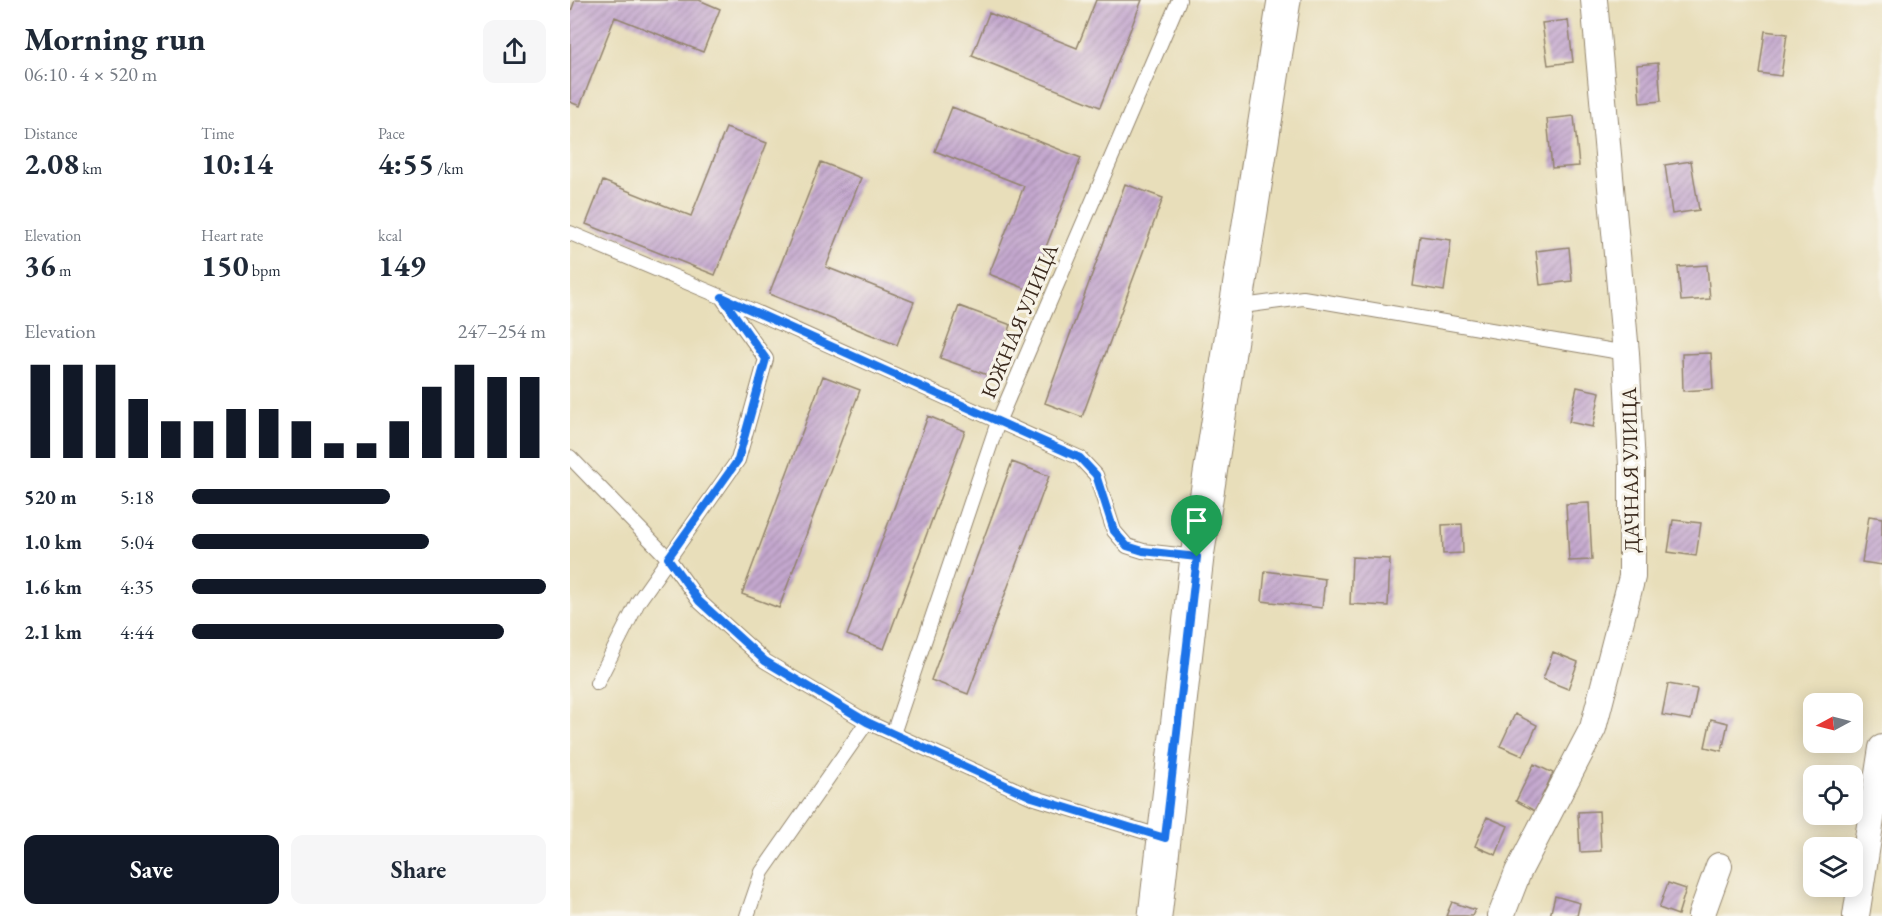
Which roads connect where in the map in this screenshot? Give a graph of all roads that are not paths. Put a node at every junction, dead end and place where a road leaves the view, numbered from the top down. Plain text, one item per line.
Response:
1 (1179, 0) edge
2 (1284, 0) edge
3 (1594, 0) edge
4 (570, 233) edge
5 (722, 297) junction
6 (1235, 307) junction
7 (1626, 353) junction
8 (999, 422) junction
9 (570, 457) edge
10 (1197, 557) junction
11 (668, 558) junction
12 (597, 683) dead end
13 (867, 722) junction
14 (893, 734) junction
15 (1882, 748) edge
16 (1165, 838) junction
17 (1719, 866) dead end
18 (747, 916) edge
19 (1155, 916) edge
20 (1501, 916) edge
21 (1701, 916) edge
22 (1856, 916) edge

1 - 8 lane, ЮЖНАЯ УЛИЦА
2 - 6 main road
3 - 7 street, ДАЧНАЯ УЛИЦА
4 - 5 lane
5 - 8 lane
5 - 11 lane
6 - 7 lane
6 - 10 main road
7 - 20 street, ДАЧНАЯ УЛИЦА
8 - 10 lane
8 - 14 lane, ЮЖНАЯ УЛИЦА
9 - 11 lane
10 - 16 main road
11 - 12 lane
11 - 13 lane
13 - 14 lane
13 - 18 lane
14 - 16 lane
15 - 22 street
16 - 19 main road
17 - 21 street

